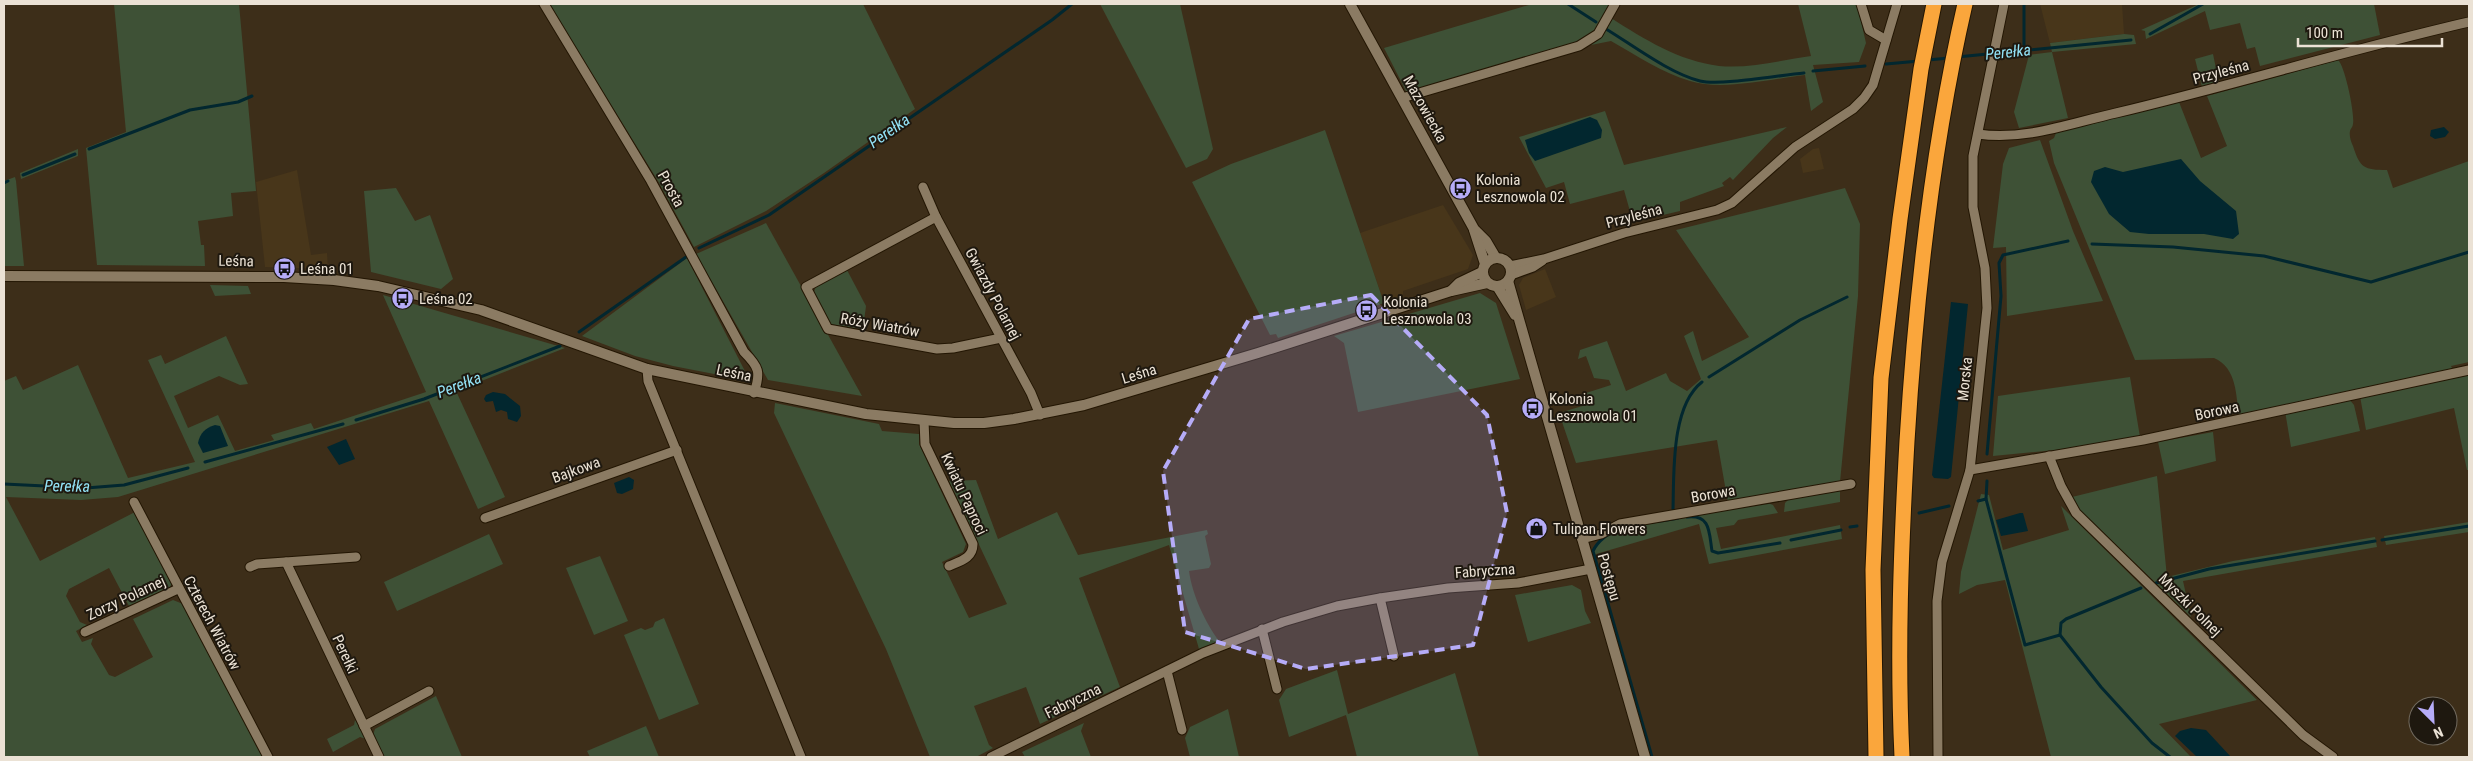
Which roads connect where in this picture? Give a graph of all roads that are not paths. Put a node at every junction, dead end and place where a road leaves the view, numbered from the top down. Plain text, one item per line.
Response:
1 (544, 4) edge
2 (1350, 4) edge
3 (1616, 4) edge
4 (1862, 4) edge
5 (1897, 4) edge
6 (1934, 4) edge
7 (1965, 4) edge
8 (2004, 4) edge
9 (2469, 22) edge
10 (1886, 40) junction
11 (1402, 98) junction
12 (1978, 134) junction
13 (923, 186) dead end
14 (936, 216) junction
15 (1474, 229) junction
16 (1496, 258) junction
17 (1484, 268) junction
18 (1509, 274) junction
19 (4, 276) edge
20 (1492, 285) junction
21 (1451, 291) junction
22 (1518, 318) junction
23 (1001, 338) junction
24 (647, 369) junction
25 (2469, 370) edge
26 (754, 393) junction
27 (1040, 414) junction
28 (924, 421) junction
29 (676, 450) junction
30 (2049, 456) junction
31 (1970, 470) junction
32 (1851, 484) dead end
33 (134, 502) dead end
34 (485, 518) dead end
35 (1582, 539) junction
36 (356, 556) dead end
37 (286, 562) junction
38 (950, 566) dead end
39 (250, 567) dead end
40 (1591, 569) junction
41 (178, 589) junction
42 (1380, 598) junction
43 (1262, 629) junction
44 (86, 632) dead end
45 (1394, 656) dead end
46 (1167, 671) junction
47 (1277, 689) dead end
48 (429, 691) dead end
49 (364, 726) junction
50 (1182, 730) dead end
51 (268, 757) edge
52 (379, 757) edge
53 (801, 757) edge
54 (991, 757) edge
55 (1646, 757) edge
56 (1876, 757) edge
57 (1902, 757) edge
58 (1938, 757) edge
59 (2333, 757) edge

1 - 26 street, Prosta
2 - 11 street, Mazowiecka
3 - 11 street
4 - 10 street
5 - 10 street
6 - 56 highway
7 - 57 highway
8 - 12 street, Morska
9 - 12 street, Przyleśna
10 - 18 street, Przyleśna
11 - 15 street, Mazowiecka
12 - 31 street, Morska
13 - 14 street, Gwiazdy Polarnej
14 - 23 street, Gwiazdy Polarnej
14 - 23 street, Róży Wiatrów
15 - 16 street, Mazowiecka
15 - 17 street, Mazowiecka
16 - 17 street, Leśna
16 - 18 street
17 - 20 street, Mazowiecka
17 - 21 street, Leśna
18 - 20 street, Leśna
18 - 22 street, Postępu
19 - 24 street, Leśna
20 - 21 street, Leśna
20 - 22 street, Postępu
21 - 27 street, Leśna
22 - 35 street, Postępu
23 - 27 street, Gwiazdy Polarnej
24 - 26 street, Leśna
24 - 29 street
25 - 30 street, Borowa
26 - 28 street, Leśna
27 - 28 street, Leśna
28 - 38 street, Kwiatu Paproci
29 - 34 street, Bajkowa
29 - 53 street
30 - 31 street, Borowa
30 - 59 street, Myszki Polnej
31 - 58 street, Morska
32 - 35 street, Borowa
33 - 41 street, Czterech Wiatrów
35 - 40 street, Postępu
36 - 37 street
37 - 39 street
37 - 49 street, Perełki
40 - 42 street, Fabryczna
40 - 55 street, Postępu
41 - 44 street, Zorzy Polarnej
41 - 51 street, Czterech Wiatrów
42 - 43 street, Fabryczna
42 - 45 street
43 - 46 street, Fabryczna
43 - 47 street
46 - 50 street
46 - 54 street, Fabryczna
48 - 49 street
49 - 52 street, Perełki

